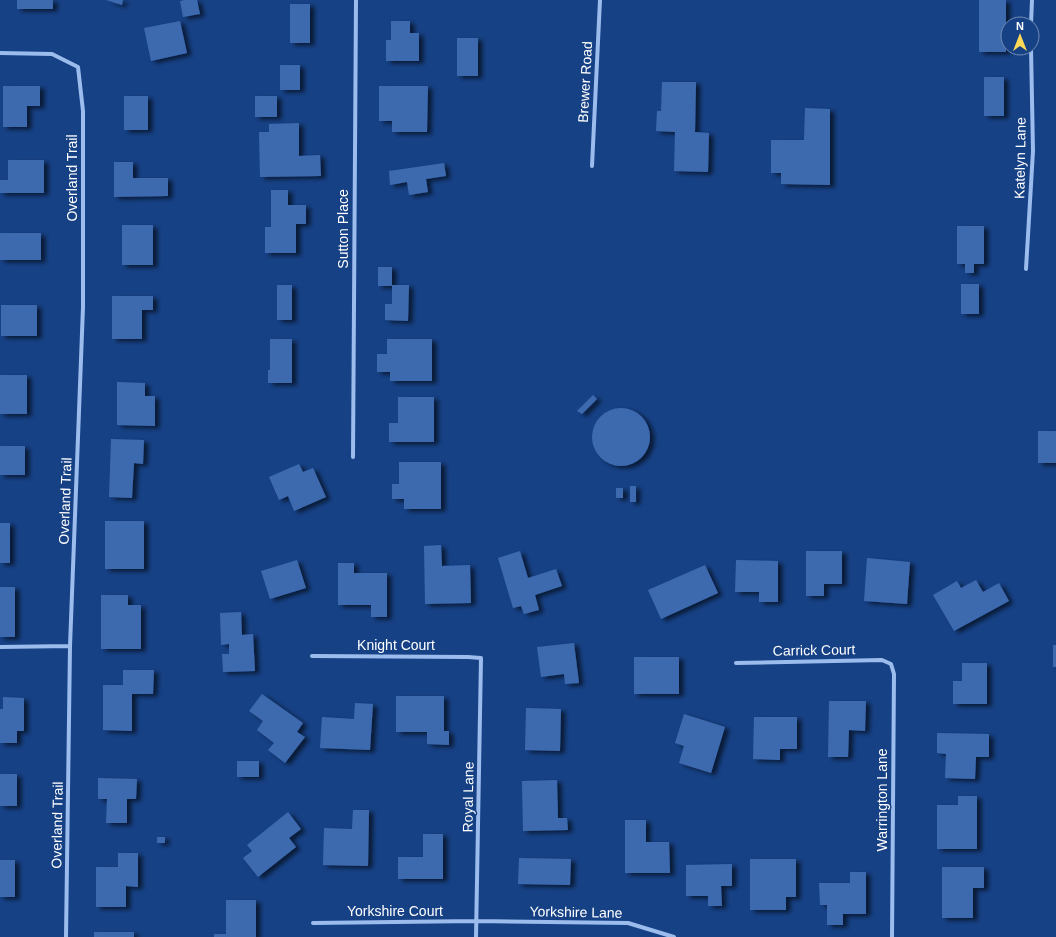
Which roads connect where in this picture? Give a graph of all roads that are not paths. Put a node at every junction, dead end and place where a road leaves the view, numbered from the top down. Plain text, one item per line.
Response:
1 (356, 0) edge
2 (600, 0) edge
3 (1032, 0) edge
4 (1031, 16) edge
5 (0, 53) edge
6 (1031, 56) edge
7 (592, 166) dead end
8 (1026, 269) dead end
9 (353, 457) dead end
10 (70, 646) junction
11 (0, 647) edge
12 (312, 656) dead end
13 (481, 658) joint
14 (736, 662) dead end
15 (891, 664) joint
16 (476, 921) junction
17 (313, 923) dead end
18 (66, 937) edge
19 (476, 937) edge
20 (674, 937) edge
21 (892, 937) edge

1 - 9 street, Sutton Place
2 - 7 street, Brewer Road
3 - 4 street
5 - 10 street, Overland Trail
6 - 8 street, Katelyn Lane
10 - 11 street
10 - 18 street, Overland Trail
12 - 13 street, Knight Court
13 - 16 street, Royal Lane
14 - 15 street, Carrick Court
15 - 21 street, Warrington Lane
16 - 17 street, Yorkshire Court
16 - 19 street, Royal Lane
16 - 20 street, Yorkshire Lane

